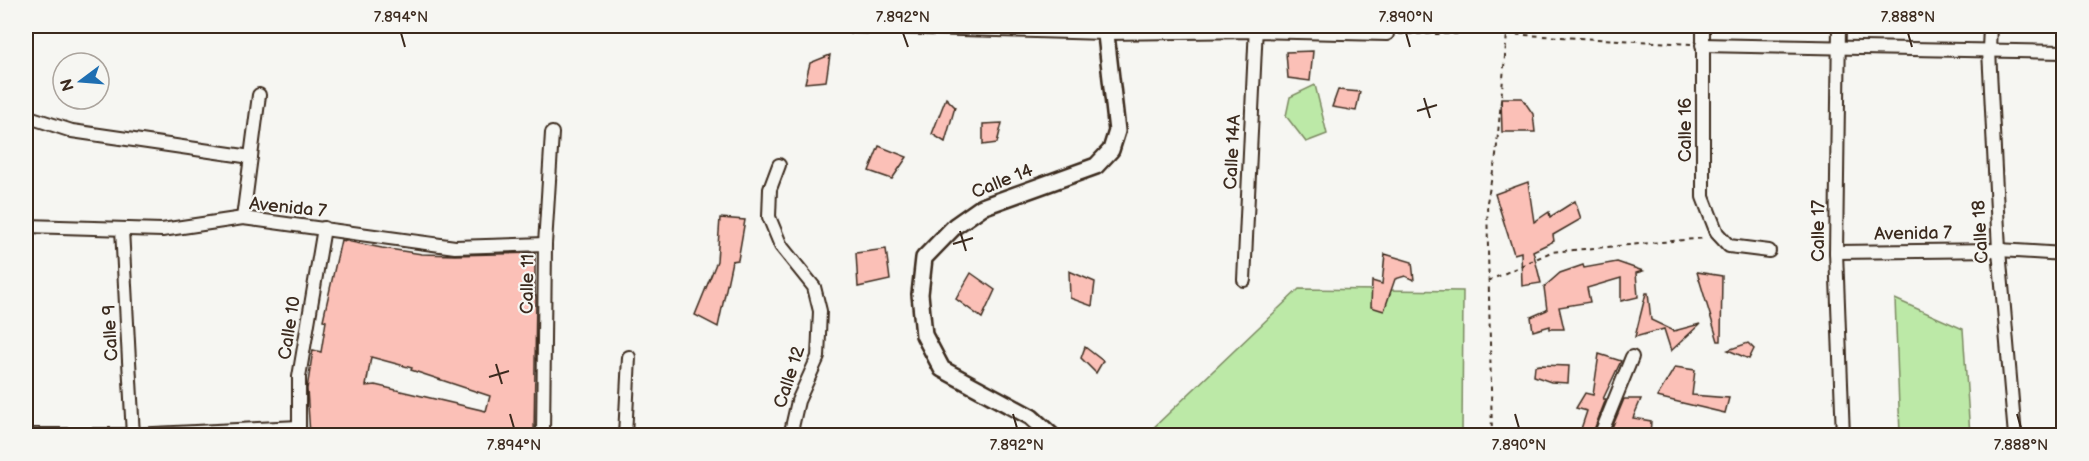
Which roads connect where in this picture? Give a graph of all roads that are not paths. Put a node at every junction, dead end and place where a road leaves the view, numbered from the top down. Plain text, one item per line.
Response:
1 (852, 26) edge
2 (918, 26) edge
3 (1703, 26) edge
4 (1839, 26) edge
5 (1990, 26) edge
6 (1256, 28) edge
7 (1105, 29) edge
8 (1387, 30) edge
9 (1702, 45) junction
10 (1838, 47) junction
11 (1989, 51) junction
12 (2064, 52) edge
13 (258, 95) dead end
14 (26, 116) edge
15 (552, 133) dead end
16 (251, 157) junction
17 (779, 165) dead end
18 (243, 218) junction
19 (26, 226) edge
20 (324, 228) junction
21 (122, 229) junction
22 (545, 244) junction
23 (1999, 250) junction
24 (1769, 251) dead end
25 (1836, 252) junction
26 (2064, 254) edge
27 (1244, 280) dead end
28 (629, 357) dead end
29 (1632, 357) dead end
30 (299, 431) edge
31 (26, 435) edge
32 (133, 435) edge
33 (543, 435) edge
34 (625, 435) edge
35 (790, 435) edge
36 (1052, 435) edge
37 (1599, 435) edge
38 (1843, 435) edge
39 (2015, 435) edge

1 - 2 street
2 - 7 street
3 - 9 street, Calle 16
4 - 10 street, Calle 17
5 - 11 street, Calle 18
6 - 7 street
6 - 8 street
6 - 27 street, Calle 14A
7 - 36 street, Calle 14
9 - 10 street
9 - 24 street, Calle 16
10 - 11 street
10 - 25 street, Calle 17
11 - 12 street
11 - 23 street, Calle 18
13 - 16 street
14 - 16 street
15 - 22 street, Calle 11
16 - 18 street
17 - 35 street, Calle 12
18 - 20 street, Avenida 7
18 - 21 street, Avenida 7
19 - 21 street, Avenida 7
20 - 22 street, Avenida 7
20 - 30 street, Calle 10
21 - 32 street, Calle 9
22 - 33 street, Calle 11
23 - 25 street, Avenida 7
23 - 26 street, Avenida 7
23 - 39 street, Calle 18
25 - 38 street, Calle 17
28 - 34 street
29 - 37 street
30 - 32 street
31 - 32 street

